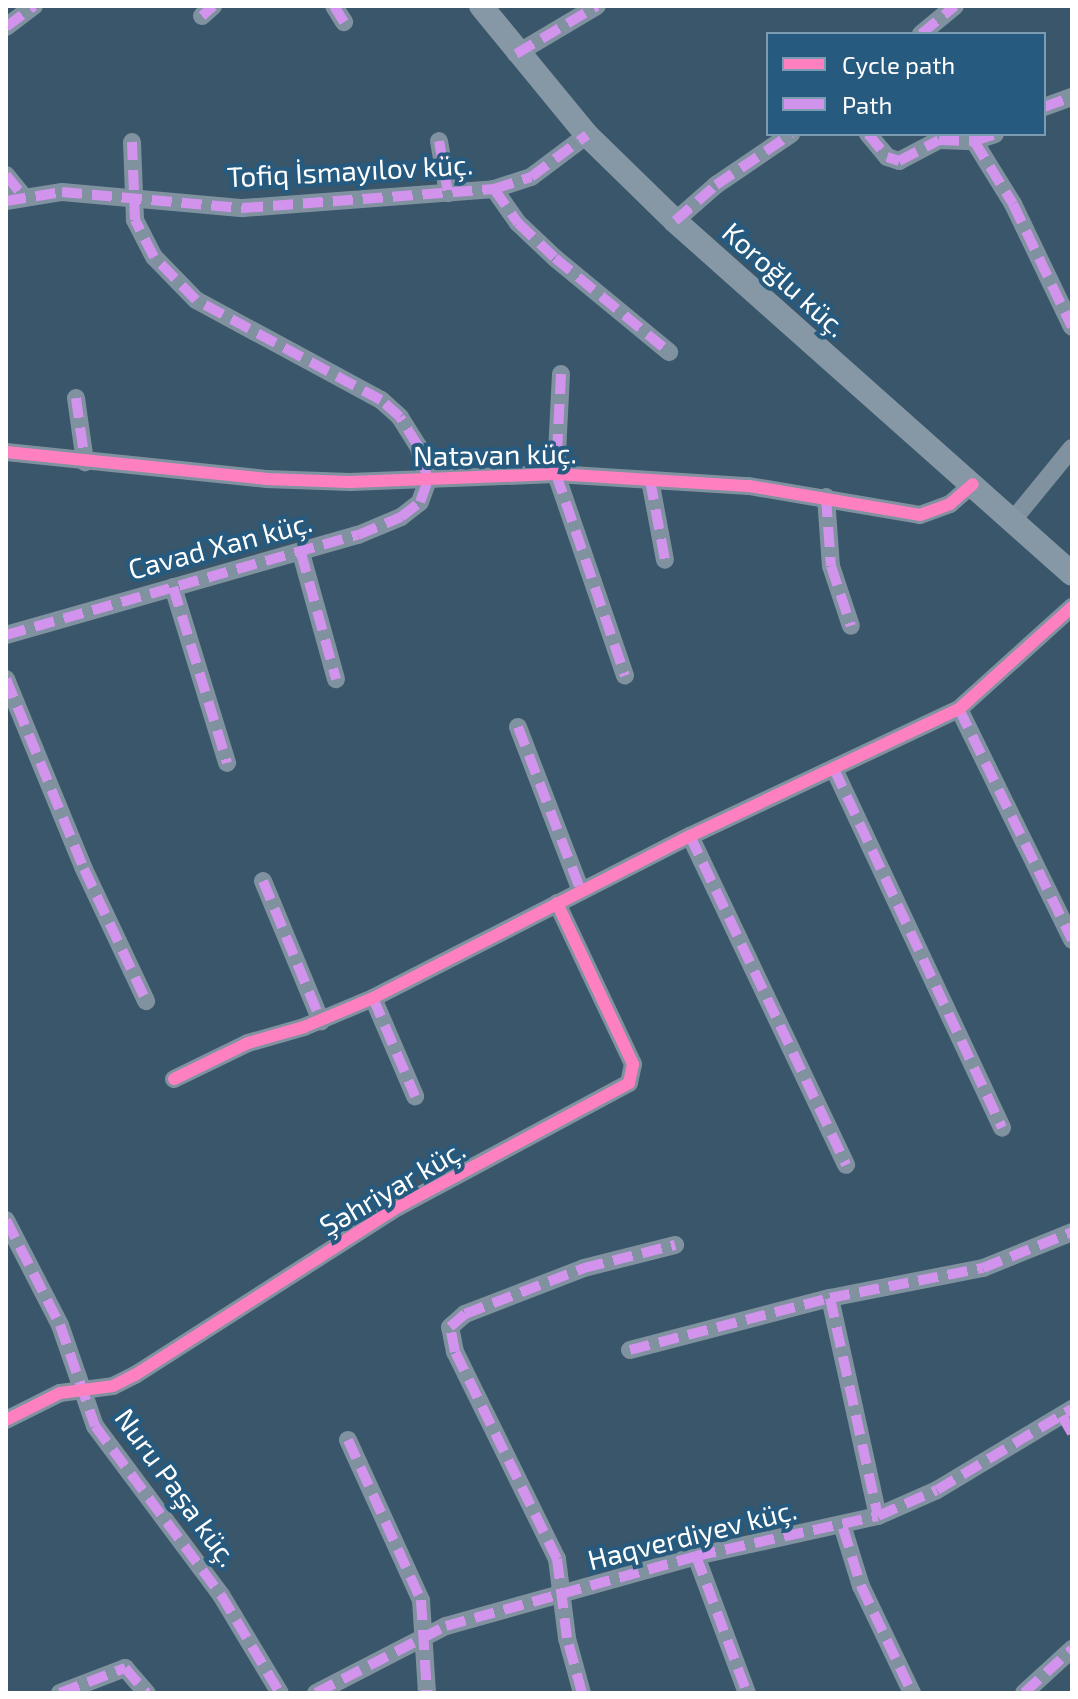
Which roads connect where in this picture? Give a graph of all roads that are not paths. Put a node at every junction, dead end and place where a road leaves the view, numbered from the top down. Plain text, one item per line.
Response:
1 (34, 6) edge
2 (481, 6) edge
3 (597, 6) edge
4 (955, 6) edge
5 (6, 27) edge
6 (923, 32) edge
7 (516, 54) junction
8 (1072, 97) edge
9 (1046, 106) edge
10 (587, 135) junction
11 (788, 136) edge
12 (870, 136) edge
13 (989, 136) edge
14 (439, 141) dead end
15 (974, 141) junction
16 (132, 142) dead end
17 (6, 175) edge
18 (494, 189) junction
19 (448, 193) junction
20 (14, 198) edge
21 (136, 201) junction
22 (675, 221) junction
23 (1072, 327) edge
24 (669, 352) dead end
25 (561, 374) dead end
26 (76, 398) dead end
27 (1072, 448) edge
28 (6, 452) edge
29 (85, 462) junction
30 (556, 474) junction
31 (428, 480) junction
32 (650, 480) junction
33 (973, 484) junction
34 (826, 497) junction
35 (1013, 520) junction
36 (301, 553) junction
37 (665, 560) dead end
38 (1072, 574) edge
39 (173, 587) junction
40 (1072, 607) edge
41 (851, 626) dead end
42 (6, 635) edge
43 (625, 676) dead end
44 (6, 679) edge
45 (336, 679) dead end
46 (959, 709) junction
47 (518, 727) dead end
48 (227, 763) dead end
49 (834, 769) junction
50 (690, 836) junction
51 (263, 881) dead end
52 (581, 891) junction
53 (557, 903) junction
54 (1072, 940) edge
55 (373, 998) junction
56 (146, 1001) dead end
57 (321, 1021) junction
58 (174, 1079) dead end
59 (415, 1096) dead end
60 (1002, 1128) dead end
61 (846, 1165) dead end
62 (6, 1220) edge
63 (1072, 1232) edge
64 (675, 1245) dead end
65 (830, 1298) junction
66 (630, 1350) dead end
67 (82, 1390) junction
68 (1067, 1412) edge
69 (6, 1420) edge
70 (1072, 1433) edge
71 (348, 1440) dead end
72 (878, 1516) junction
73 (843, 1528) junction
74 (696, 1556) junction
75 (564, 1595) junction
76 (422, 1636) junction
77 (1072, 1649) edge
78 (60, 1693) edge
79 (147, 1693) edge
80 (280, 1693) edge
81 (316, 1693) edge
82 (427, 1693) edge
83 (582, 1693) edge
84 (747, 1693) edge
85 (912, 1693) edge
86 (1024, 1693) edge

1 - 5 street
2 - 7 street, Koroğlu küç.
3 - 7 street
4 - 6 street
7 - 10 street, Koroğlu küç.
8 - 9 street
10 - 18 street, Tofiq İsmayılov küç.
10 - 22 street, Koroğlu küç.
11 - 22 street
12 - 15 street
13 - 15 street
14 - 19 street
15 - 23 street
16 - 21 street
17 - 20 street
18 - 19 street, Tofiq İsmayılov küç.
18 - 24 street
19 - 21 street, Tofiq İsmayılov küç.
20 - 21 street, Tofiq İsmayılov küç.
21 - 31 street
22 - 33 street, Koroğlu küç.
25 - 30 street
26 - 29 street
27 - 35 street
28 - 29 street, Natəvan küç.
29 - 31 street, Natəvan küç.
30 - 31 street, Natəvan küç.
30 - 32 street, Natəvan küç.
30 - 43 street
31 - 36 street, Cavad Xan küç.
32 - 34 street, Natəvan küç.
32 - 37 street
33 - 34 street, Natəvan küç.
33 - 35 street, Koroğlu küç.
34 - 41 street
35 - 38 street, Koroğlu küç.
36 - 39 street, Cavad Xan küç.
36 - 45 street
39 - 42 street, Cavad Xan küç.
39 - 48 street
40 - 46 street
44 - 56 street
46 - 49 street
46 - 54 street
47 - 52 street
49 - 50 street
49 - 60 street
50 - 52 street
50 - 61 street
51 - 57 street
52 - 53 street
53 - 55 street
53 - 67 street, Şəhriyar küç.
55 - 57 street
55 - 59 street
57 - 58 street
62 - 67 street, Nuru Paşa küç.
63 - 65 street
64 - 75 street
65 - 66 street
65 - 72 street
67 - 69 street, Şəhriyar küç.
67 - 80 street, Nuru Paşa küç.
68 - 70 street
68 - 72 street, Haqverdiyev küç.
71 - 76 street
72 - 73 street, Haqverdiyev küç.
73 - 74 street, Haqverdiyev küç.
73 - 85 street
74 - 75 street, Haqverdiyev küç.
74 - 84 street
75 - 76 street, Haqverdiyev küç.
75 - 83 street
76 - 81 street, Haqverdiyev küç.
76 - 82 street
77 - 86 street
78 - 79 street

